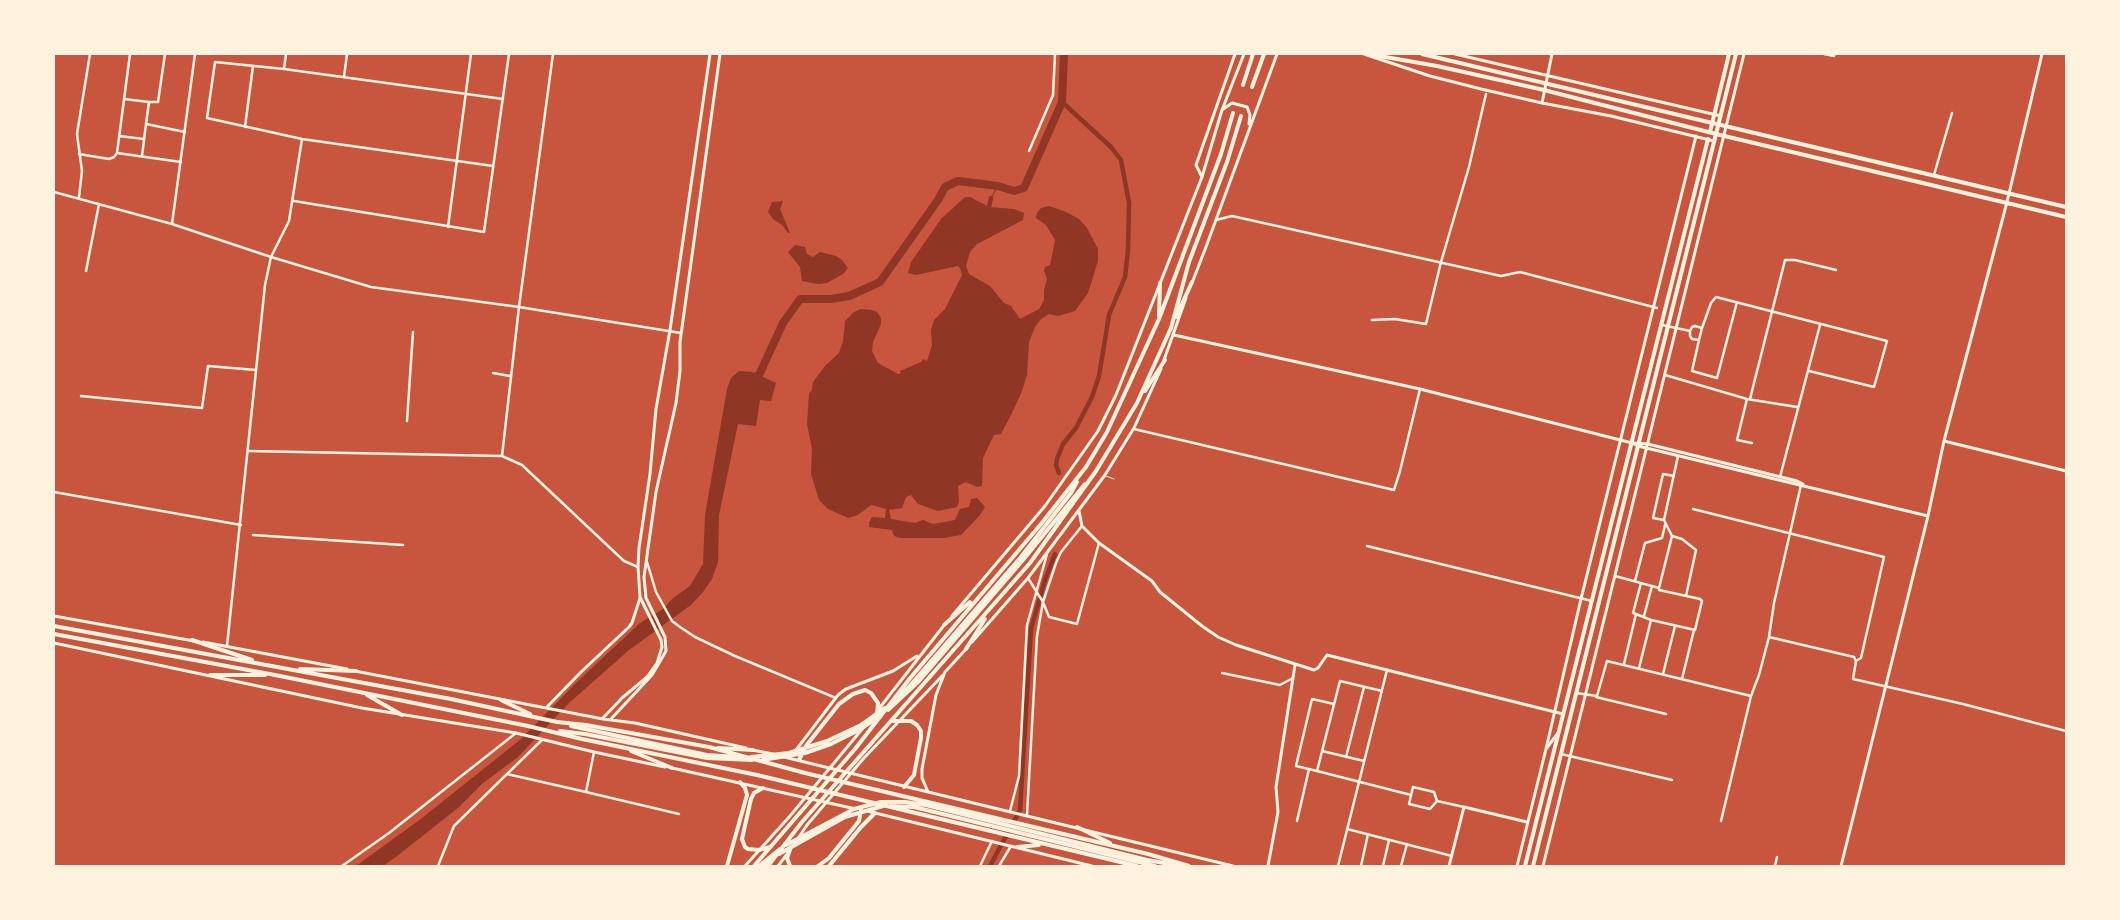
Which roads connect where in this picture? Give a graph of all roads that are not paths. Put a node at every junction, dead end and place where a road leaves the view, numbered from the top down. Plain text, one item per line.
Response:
1 (90, 54) edge
2 (130, 54) edge
3 (165, 54) edge
4 (195, 54) edge
5 (286, 54) edge
6 (347, 54) edge
7 (471, 54) edge
8 (509, 54) edge
9 (553, 54) edge
10 (710, 54) edge
11 (720, 54) edge
12 (1055, 54) edge
13 (1235, 54) edge
14 (1244, 54) edge
15 (1253, 54) edge
16 (1264, 54) edge
17 (1277, 54) edge
18 (1364, 54) edge
19 (1368, 54) edge
20 (1422, 54) edge
21 (1455, 54) edge
22 (1552, 54) edge
23 (1729, 54) edge
24 (1736, 54) edge
25 (1744, 54) edge
26 (1824, 54) edge
27 (1835, 54) edge
28 (2042, 54) edge
29 (253, 66) junction
30 (284, 69) junction
31 (1547, 76) junction
32 (344, 77) junction
33 (1546, 83) junction
34 (1243, 85) dead end
35 (1252, 87) dead end
36 (1544, 90) junction
37 (466, 94) junction
38 (1486, 94) dead end
39 (124, 99) junction
40 (503, 99) junction
41 (149, 102) junction
42 (1542, 103) junction
43 (1222, 110) junction
44 (1233, 113) dead end
45 (1952, 113) dead end
46 (1714, 114) junction
47 (1241, 116) dead end
48 (1721, 116) junction
49 (1712, 123) junction
50 (146, 124) junction
51 (1719, 124) junction
52 (245, 126) junction
53 (1726, 126) junction
54 (1249, 128) junction
55 (185, 132) junction
56 (1710, 132) junction
57 (1716, 134) junction
58 (119, 136) junction
59 (1696, 136) junction
60 (1724, 136) junction
61 (302, 138) junction
62 (144, 139) junction
63 (1708, 139) junction
64 (1715, 141) junction
65 (1029, 151) dead end
66 (118, 153) junction
67 (79, 154) junction
68 (142, 156) junction
69 (457, 161) junction
70 (181, 162) junction
71 (493, 166) junction
72 (1934, 175) junction
73 (1202, 177) junction
74 (54, 192) edge
75 (2009, 192) junction
76 (79, 198) junction
77 (294, 201) junction
78 (2007, 202) junction
79 (99, 203) junction
80 (2066, 207) edge
81 (2066, 218) edge
82 (1215, 221) junction
83 (172, 224) junction
84 (448, 227) junction
85 (271, 257) junction
86 (1441, 262) junction
87 (1836, 270) dead end
88 (86, 271) dead end
89 (1192, 282) junction
90 (1160, 283) junction
91 (1737, 302) junction
92 (519, 307) junction
93 (1656, 308) junction
94 (1771, 311) junction
95 (1159, 319) junction
96 (1372, 320) dead end
97 (1820, 324) junction
98 (1662, 325) junction
99 (1668, 326) junction
100 (1171, 328) junction
101 (1676, 328) junction
102 (1702, 328) junction
103 (670, 330) junction
104 (1690, 331) junction
105 (413, 332) dead end
106 (681, 332) junction
107 (1174, 336) junction
108 (1699, 340) junction
109 (1165, 360) junction
110 (256, 370) junction
111 (1809, 371) junction
112 (493, 373) dead end
113 (1665, 375) junction
114 (510, 376) junction
115 (1420, 389) junction
116 (81, 396) dead end
117 (1749, 399) junction
118 (1137, 403) junction
119 (1797, 407) junction
120 (407, 420) dead end
121 (1134, 428) junction
122 (1621, 440) junction
123 (1944, 441) junction
124 (1632, 443) junction
125 (1752, 443) dead end
126 (1639, 444) junction
127 (1648, 444) junction
128 (1646, 448) junction
129 (249, 451) junction
130 (502, 456) junction
131 (1678, 456) junction
132 (1086, 467) junction
133 (1096, 471) junction
134 (2066, 471) edge
135 (1105, 475) junction
136 (1674, 476) junction
137 (1780, 477) junction
138 (1114, 479) dead end
139 (1803, 485) junction
140 (54, 492) edge
141 (1693, 509) dead end
142 (1079, 510) junction
143 (1928, 516) junction
144 (1665, 522) junction
145 (241, 525) junction
146 (1082, 526) junction
147 (1790, 534) junction
148 (254, 535) dead end
149 (1672, 536) junction
150 (1099, 543) junction
151 (403, 545) dead end
152 (1367, 546) dead end
153 (1048, 552) junction
154 (646, 560) junction
155 (638, 567) junction
156 (1615, 576) junction
157 (1028, 578) junction
158 (1635, 581) junction
159 (1641, 583) junction
160 (1652, 586) junction
161 (1659, 588) junction
162 (1036, 589) junction
163 (979, 594) junction
164 (1686, 596) junction
165 (640, 597) junction
166 (1580, 599) junction
167 (1592, 601) junction
168 (1043, 602) junction
169 (995, 604) junction
170 (1636, 614) junction
171 (54, 616) edge
172 (1644, 616) junction
173 (1651, 620) junction
174 (54, 626) edge
175 (944, 626) junction
176 (1675, 626) junction
177 (1694, 630) junction
178 (54, 634) edge
179 (1768, 637) junction
180 (192, 640) junction
181 (54, 643) edge
182 (227, 646) junction
183 (966, 649) junction
184 (920, 654) junction
185 (1856, 661) junction
186 (266, 664) junction
187 (1624, 664) junction
188 (1295, 665) junction
189 (286, 668) junction
190 (1640, 668) junction
191 (1387, 670) junction
192 (356, 671) junction
193 (946, 672) junction
194 (1222, 673) dead end
195 (275, 674) junction
196 (1663, 674) junction
197 (210, 675) junction
198 (1294, 677) junction
199 (918, 679) junction
200 (1682, 679) junction
201 (1364, 686) junction
202 (1885, 686) junction
203 (1382, 690) junction
204 (363, 692) junction
205 (1576, 693) junction
206 (1585, 695) junction
207 (1751, 696) junction
208 (1595, 697) junction
209 (836, 698) junction
210 (501, 700) junction
211 (1334, 704) junction
212 (547, 707) junction
213 (877, 710) junction
214 (1554, 712) junction
215 (1563, 714) junction
216 (1666, 714) dead end
217 (402, 715) junction
218 (537, 718) junction
219 (603, 719) junction
220 (611, 720) junction
221 (900, 720) junction
222 (893, 721) junction
223 (557, 722) junction
224 (876, 724) junction
225 (547, 730) junction
226 (2066, 731) edge
227 (1558, 732) junction
228 (518, 734) junction
229 (543, 739) junction
230 (709, 747) junction
231 (622, 748) junction
232 (1546, 749) junction
233 (753, 750) junction
234 (1322, 751) junction
235 (594, 752) junction
236 (1561, 754) junction
237 (707, 756) junction
238 (864, 756) junction
239 (1570, 756) junction
240 (786, 757) junction
241 (1346, 757) junction
242 (799, 760) junction
243 (1364, 762) junction
244 (672, 768) junction
245 (1309, 769) junction
246 (1317, 771) junction
247 (507, 774) junction
248 (1672, 780) dead end
249 (740, 782) junction
250 (1358, 782) junction
251 (904, 787) junction
252 (762, 788) junction
253 (586, 792) junction
254 (928, 792) junction
255 (1411, 795) junction
256 (1438, 801) junction
257 (1464, 807) junction
258 (861, 810) junction
259 (1010, 811) junction
260 (678, 814) dead end
261 (875, 814) junction
262 (1027, 815) junction
263 (1297, 821) dead end
264 (1721, 821) dead end
265 (802, 822) junction
266 (1528, 822) junction
267 (1077, 827) junction
268 (1347, 829) junction
269 (1368, 834) junction
270 (1389, 840) junction
271 (992, 841) junction
272 (1044, 844) junction
273 (1407, 844) junction
274 (1011, 845) junction
275 (771, 846) junction
276 (1016, 847) junction
277 (1116, 847) junction
278 (759, 850) junction
279 (789, 851) junction
280 (1452, 856) junction
281 (1777, 857) dead end
282 (1146, 862) junction
283 (342, 866) edge
284 (438, 866) edge
285 (727, 866) edge
286 (745, 866) edge
287 (754, 866) edge
288 (759, 866) edge
289 (764, 866) edge
290 (768, 866) edge
291 (778, 866) edge
292 (790, 866) edge
293 (818, 866) edge
294 (829, 866) edge
295 (980, 866) edge
296 (999, 866) edge
297 (1092, 866) edge
298 (1137, 866) edge
299 (1155, 866) edge
300 (1181, 866) edge
301 (1189, 866) edge
302 (1233, 866) edge
303 (1268, 866) edge
304 (1338, 866) edge
305 (1361, 866) edge
306 (1383, 866) edge
307 (1401, 866) edge
308 (1449, 866) edge
309 (1517, 866) edge
310 (1525, 866) edge
311 (1532, 866) edge
312 (1543, 866) edge
313 (1775, 866) edge
314 (1841, 866) edge

1 - 67 street
2 - 39 street
3 - 41 street
4 - 55 street
5 - 30 street
6 - 32 street
7 - 37 street
8 - 40 street
9 - 92 street
10 - 103 street
11 - 106 street
12 - 65 street
13 - 73 street
14 - 43 street
15 - 34 main road
16 - 35 main road
17 - 54 street
18 - 42 street
19 - 36 main road
20 - 33 main road
21 - 31 street
22 - 31 street
23 - 46 main road
24 - 48 main road
25 - 53 street
26 - 27 street
28 - 75 street
29 - 30 street
29 - 52 street
29 - 52 street
30 - 32 street
31 - 33 street
31 - 46 street
32 - 37 street
33 - 36 street
33 - 49 main road
36 - 42 street
36 - 56 main road
37 - 40 street
37 - 69 street
38 - 86 street
39 - 41 street
39 - 58 street
40 - 71 street
41 - 50 street
42 - 59 street
43 - 54 street
43 - 73 street
44 - 95 main road
45 - 72 street
46 - 48 street
46 - 49 main road
47 - 100 main road
48 - 51 main road
49 - 51 main road
49 - 56 main road
50 - 55 street
50 - 62 street
51 - 53 main road
51 - 57 main road
52 - 61 street
53 - 60 street
53 - 72 main road
54 - 82 street
55 - 70 street
56 - 57 main road
57 - 60 main road
57 - 64 main road
58 - 62 street
58 - 66 street
59 - 63 street
59 - 93 street
60 - 78 main road
60 - 101 street
61 - 69 street
61 - 77 street
62 - 68 street
63 - 64 street
63 - 98 main road
64 - 99 main road
66 - 67 street
66 - 68 street
67 - 76 street
68 - 70 street
69 - 71 street
69 - 84 street
70 - 83 street
71 - 84 street
72 - 75 main road
73 - 90 street
74 - 76 street
75 - 78 street
75 - 80 main road
76 - 79 street
77 - 84 street
77 - 85 street
78 - 81 main road
78 - 123 street
79 - 83 street
79 - 88 street
82 - 86 street
82 - 89 street
83 - 85 street
85 - 92 street
85 - 110 street
86 - 93 street
86 - 96 street
87 - 94 street
89 - 100 main road
89 - 107 street
90 - 95 main road
90 - 175 street
91 - 94 street
91 - 102 street
91 - 108 street
92 - 103 street
92 - 114 street
93 - 122 street
94 - 97 street
94 - 117 street
95 - 132 main road
97 - 111 street
97 - 111 street
98 - 99 street
98 - 124 main road
99 - 101 street
99 - 126 main road
100 - 118 main road
101 - 104 street
101 - 113 street
102 - 104 street
102 - 108 street
103 - 106 street
103 - 155 street
104 - 108 street
105 - 120 street
106 - 154 street
107 - 109 street
107 - 115 street
109 - 118 main road
109 - 121 street
110 - 116 street
110 - 129 street
111 - 119 street
112 - 114 street
113 - 117 street
113 - 127 street
114 - 130 street
115 - 121 street
115 - 122 street
117 - 119 street
117 - 125 street
118 - 133 main road
119 - 137 street
121 - 135 street
122 - 124 street
122 - 166 street
123 - 134 street
123 - 143 street
124 - 126 street
124 - 167 main road
126 - 127 street
126 - 128 street
126 - 205 main road
127 - 128 street
127 - 137 street
128 - 131 street
128 - 156 street
129 - 130 street
129 - 145 street
130 - 155 street
131 - 136 street
131 - 139 street
132 - 163 main road
132 - 199 main road
133 - 169 main road
133 - 199 main road
135 - 138 lane
135 - 142 street
136 - 144 street
136 - 144 street
137 - 139 street
139 - 143 street
139 - 147 street
140 - 145 street
141 - 147 street
142 - 146 street
142 - 153 street
143 - 202 street
144 - 149 street
144 - 158 street
145 - 182 street
146 - 150 street
146 - 168 street
147 - 179 street
147 - 185 street
148 - 151 street
149 - 161 street
149 - 164 street
150 - 168 street
150 - 188 street
152 - 166 street
153 - 157 street
153 - 162 street
154 - 209 street
154 - 220 street
155 - 165 street
156 - 158 street
156 - 206 street
157 - 162 street
157 - 183 street
158 - 159 street
159 - 160 street
159 - 170 street
160 - 161 street
160 - 172 street
161 - 164 street
162 - 168 street
162 - 259 street
163 - 175 main road
163 - 224 main road
164 - 177 street
165 - 212 street
165 - 219 street
166 - 167 street
166 - 214 street
167 - 215 main road
168 - 262 street
169 - 183 main road
169 - 222 main road
170 - 172 street
170 - 187 street
171 - 180 street
172 - 173 street
173 - 176 street
173 - 190 street
174 - 186 main road
175 - 184 street
176 - 177 street
176 - 196 street
177 - 200 street
178 - 195 main road
179 - 185 street
179 - 207 street
180 - 182 street
180 - 186 main road
181 - 197 street
182 - 192 street
183 - 193 street
184 - 209 street
184 - 213 street
185 - 202 street
186 - 189 main road
187 - 190 street
187 - 208 street
188 - 191 street
188 - 198 street
189 - 192 main road
189 - 218 main road
190 - 196 street
191 - 203 street
191 - 214 street
192 - 210 street
193 - 221 street
193 - 254 street
194 - 198 street
195 - 197 main road
195 - 204 main road
196 - 200 street
197 - 217 street
198 - 303 street
199 - 237 main road
200 - 207 street
201 - 203 street
201 - 211 street
201 - 241 street
202 - 226 street
202 - 314 street
203 - 243 street
204 - 217 main road
204 - 225 main road
205 - 206 street
205 - 236 main road
206 - 208 street
206 - 239 street
207 - 264 street
208 - 216 street
209 - 240 street
210 - 212 street
210 - 218 main road
211 - 234 street
211 - 245 street
212 - 219 street
213 - 224 main road
213 - 242 main road
213 - 278 street
214 - 215 street
214 - 232 street
215 - 227 main road
217 - 228 street
218 - 223 main road
219 - 220 street
220 - 233 street
221 - 222 main road
221 - 238 street
221 - 251 main road
222 - 238 main road
223 - 230 main road
223 - 237 main road
224 - 275 main road
225 - 231 main road
225 - 237 main road
227 - 232 street
227 - 310 main road
228 - 229 street
228 - 283 street
229 - 235 street
229 - 247 street
230 - 233 main road
230 - 277 main road
231 - 244 main road
231 - 272 main road
232 - 266 street
233 - 240 street
234 - 241 street
234 - 246 street
235 - 244 street
235 - 253 street
236 - 239 street
236 - 311 main road
238 - 265 main road
238 - 279 street
239 - 248 street
239 - 312 street
240 - 242 street
241 - 243 street
242 - 251 street
243 - 250 street
244 - 249 street
245 - 246 street
245 - 263 street
246 - 250 street
247 - 253 street
247 - 284 street
249 - 252 street
249 - 285 main road
250 - 255 street
250 - 268 street
251 - 254 street
252 - 258 street
252 - 278 main road
253 - 260 street
254 - 259 street
255 - 256 street
255 - 256 street
256 - 257 street
257 - 266 street
257 - 280 street
258 - 261 street
258 - 293 main road
259 - 262 street
261 - 271 street
261 - 294 main road
262 - 267 street
265 - 279 main road
265 - 290 main road
266 - 309 street
267 - 277 main road
267 - 302 street
268 - 269 street
268 - 304 street
269 - 270 street
269 - 305 street
270 - 273 street
270 - 306 street
271 - 274 street
271 - 295 street
272 - 276 main road
272 - 298 main road
273 - 280 street
273 - 307 street
274 - 276 street
274 - 296 street
275 - 278 main road
275 - 287 main road
276 - 297 street
277 - 301 main road
278 - 286 street
279 - 291 street
279 - 292 main road
280 - 308 street
281 - 313 street
282 - 288 main road
282 - 289 main road
282 - 299 main road
282 - 300 main road

